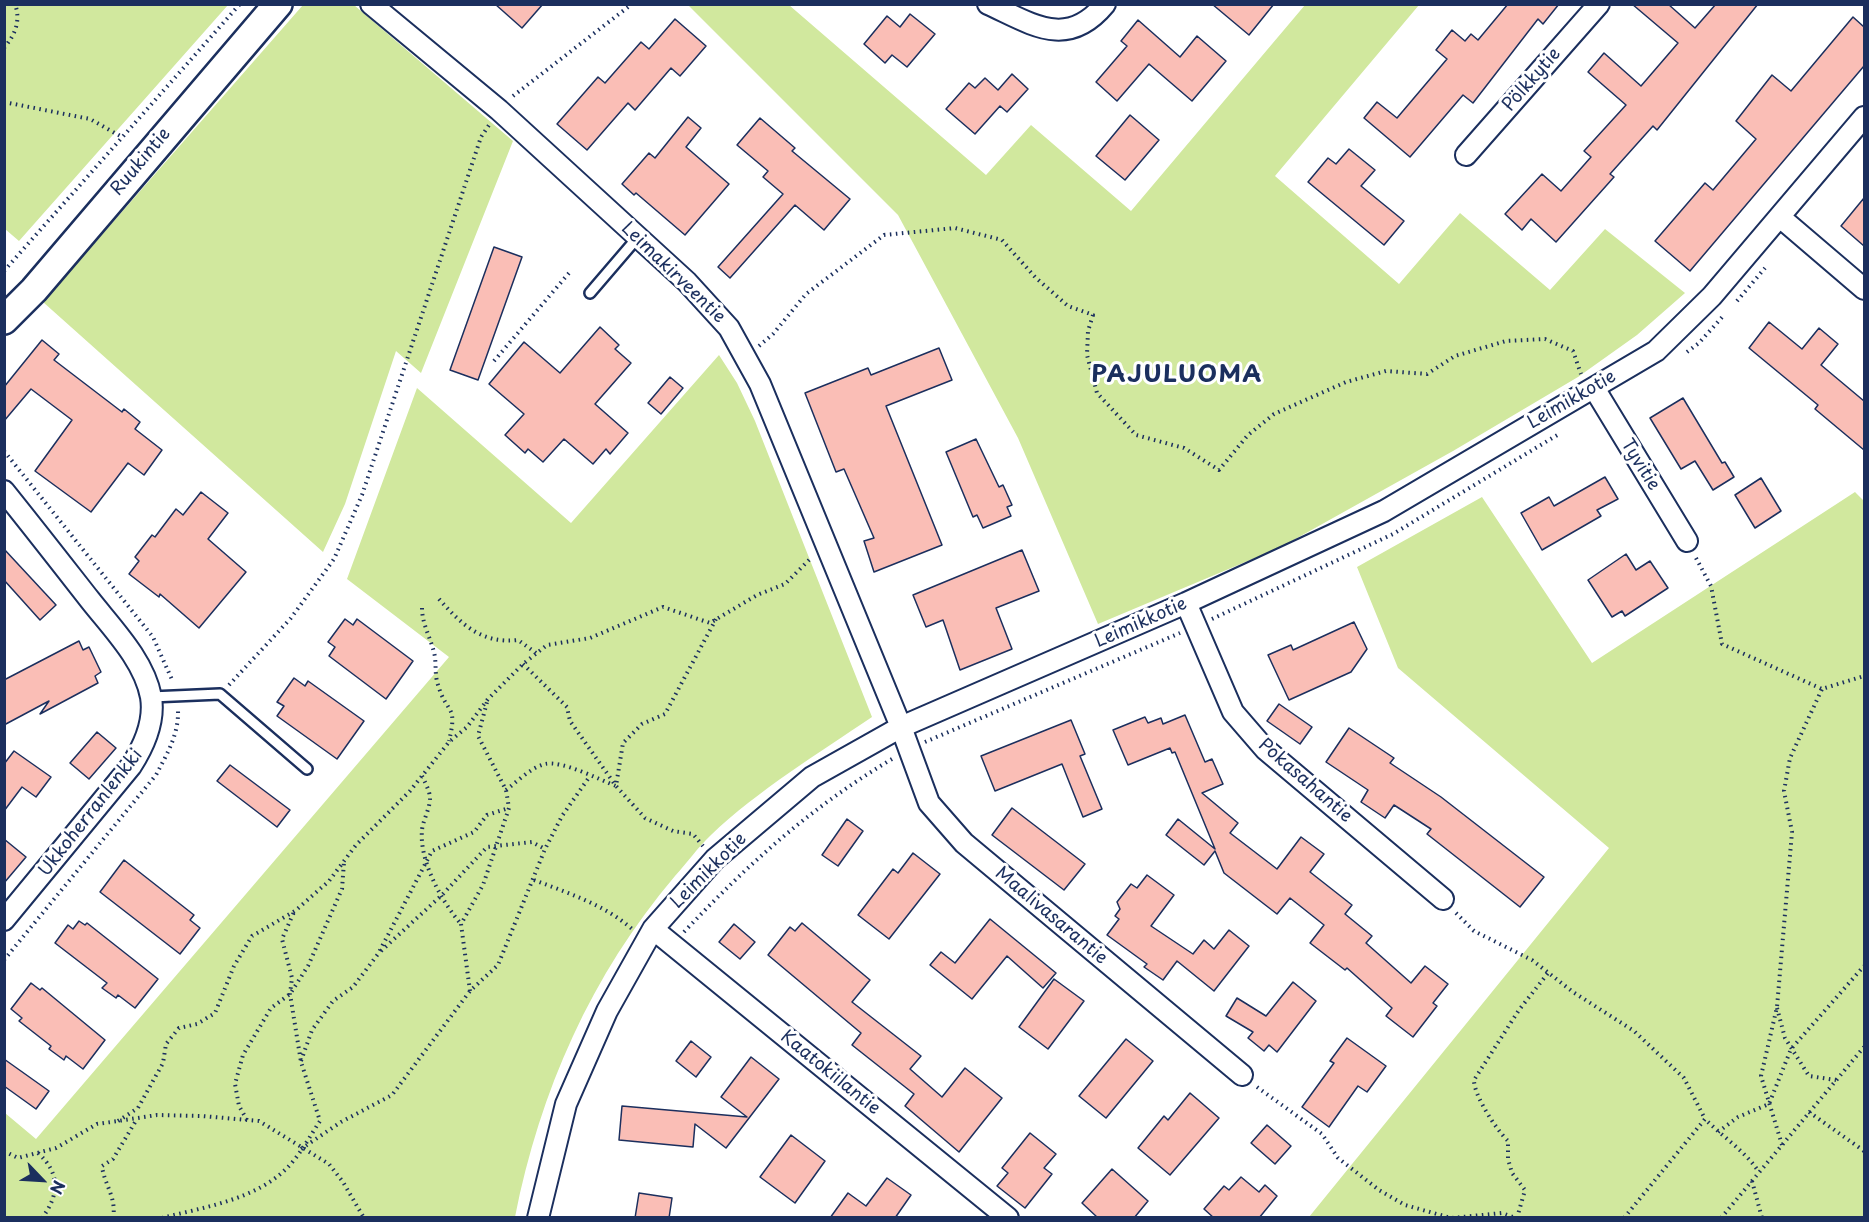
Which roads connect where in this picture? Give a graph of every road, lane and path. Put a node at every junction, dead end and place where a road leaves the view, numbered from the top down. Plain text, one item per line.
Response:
1 (15, 4) edge
2 (240, 4) edge
3 (278, 4) edge
4 (371, 4) edge
5 (632, 4) edge
6 (988, 4) edge
7 (1105, 4) edge
8 (1599, 4) edge
9 (4, 48) edge
10 (4, 102) edge
11 (499, 110) junction
12 (1864, 117) edge
13 (122, 137) junction
14 (1466, 155) dead end
15 (1781, 218) junction
16 (638, 237) junction
17 (1768, 264) dead end
18 (4, 271) edge
19 (569, 273) dead end
20 (1864, 289) edge
21 (590, 293) dead end
22 (1734, 304) dead end
23 (1727, 312) dead end
24 (4, 320) edge
25 (1683, 355) dead end
26 (745, 358) junction
27 (494, 361) dead end
28 (1591, 389) junction
29 (1563, 431) dead end
30 (4, 451) edge
31 (4, 491) edge
32 (1687, 541) joint
33 (825, 544) junction
34 (439, 599) dead end
35 (1186, 603) junction
36 (422, 608) dead end
37 (716, 619) junction
38 (1195, 626) junction
39 (536, 653) junction
40 (522, 663) junction
41 (1864, 676) edge
42 (1822, 689) junction
43 (220, 694) junction
44 (177, 696) junction
45 (151, 697) junction
46 (488, 699) junction
47 (901, 727) junction
48 (449, 742) junction
49 (907, 750) junction
50 (308, 769) dead end
51 (422, 775) junction
52 (590, 776) junction
53 (616, 786) junction
54 (506, 790) junction
55 (509, 808) junction
56 (496, 845) junction
57 (545, 849) junction
58 (716, 859) junction
59 (344, 861) junction
60 (425, 863) junction
61 (534, 880) junction
62 (442, 895) junction
63 (1443, 899) joint
64 (295, 911) junction
65 (4, 920) edge
66 (461, 924) junction
67 (649, 936) junction
68 (672, 945) junction
69 (378, 954) junction
70 (4, 960) edge
71 (1864, 966) edge
72 (1548, 973) junction
73 (470, 992) junction
74 (290, 994) junction
75 (1777, 1007) junction
76 (1864, 1047) edge
77 (1791, 1049) junction
78 (301, 1062) junction
79 (1242, 1075) joint
80 (1836, 1080) junction
81 (1769, 1104) junction
82 (1809, 1112) junction
83 (137, 1118) junction
84 (1705, 1119) junction
85 (247, 1120) junction
86 (118, 1121) junction
87 (1718, 1132) junction
88 (1782, 1144) junction
89 (301, 1149) junction
90 (4, 1151) edge
91 (1864, 1151) edge
92 (38, 1153) junction
93 (1759, 1172) junction
94 (1752, 1181) junction
95 (42, 1218) edge
96 (113, 1218) edge
97 (162, 1218) edge
98 (364, 1218) edge
99 (538, 1218) edge
100 (1008, 1218) edge
101 (1452, 1218) edge
102 (1517, 1218) edge
103 (1624, 1218) edge
104 (1721, 1218) edge
105 (1762, 1218) edge

1 - 9 path
2 - 13 path
3 - 24 street, Ruukintie
4 - 11 street, Leimakirveentie
5 - 11 path
6 - 7 street
8 - 14 street, Pölkkytie
10 - 13 path
11 - 16 street, Leimakirveentie
11 - 43 path
12 - 15 street, Leimikkotie
13 - 18 path
15 - 20 street
15 - 28 street, Leimikkotie
16 - 21 lane
16 - 26 street, Leimakirveentie
17 - 22 path
19 - 27 path
23 - 25 path
26 - 28 path
26 - 33 street, Leimakirveentie
28 - 32 street, Tyvitie
28 - 35 street, Leimikkotie
29 - 38 path
30 - 44 path
31 - 45 street, Ukkoherranlenkki
32 - 42 path
33 - 37 path
33 - 47 street, Leimakirveentie
34 - 39 path
35 - 38 street, Pokasahantie
35 - 47 street, Leimikkotie
36 - 48 path
37 - 39 path
37 - 53 path
38 - 49 path
38 - 63 street, Pokasahantie
39 - 40 path
40 - 46 path
40 - 53 path
41 - 42 path
42 - 75 path
43 - 44 lane
43 - 50 lane
44 - 45 lane
44 - 70 path
45 - 65 street, Ukkoherranlenkki
46 - 48 path
46 - 54 path
47 - 49 street, Maalivasarantie
47 - 58 street, Leimikkotie
48 - 51 path
49 - 68 path
49 - 79 street, Maalivasarantie
51 - 59 path
51 - 60 path
52 - 53 path
52 - 54 path
52 - 57 path
53 - 58 path
54 - 55 path
55 - 56 path
55 - 60 path
56 - 57 path
56 - 62 path
56 - 66 path
57 - 61 path
58 - 67 street, Leimikkotie
59 - 64 path
59 - 74 path
60 - 62 path
60 - 69 path
61 - 67 path
61 - 73 path
62 - 66 path
62 - 69 path
63 - 72 path
64 - 74 path
64 - 86 path
66 - 73 path
67 - 68 street, Kaatokiilantie
67 - 99 street, Leimikkotie
68 - 100 street, Kaatokiilantie
69 - 78 path
71 - 77 path
72 - 84 path
72 - 102 path
73 - 89 path
74 - 78 path
74 - 85 path
75 - 77 path
75 - 81 path
76 - 80 path
77 - 80 path
77 - 81 path
78 - 89 path
79 - 101 path
80 - 82 path
81 - 87 path
81 - 88 path
82 - 88 path
82 - 91 path
83 - 85 path
83 - 86 path
83 - 96 path
84 - 87 path
84 - 103 path
85 - 89 path
86 - 92 path
87 - 93 path
88 - 93 path
89 - 97 path
89 - 98 path
90 - 92 path
92 - 95 path
93 - 94 path
94 - 104 path
94 - 105 path
101 - 102 path

